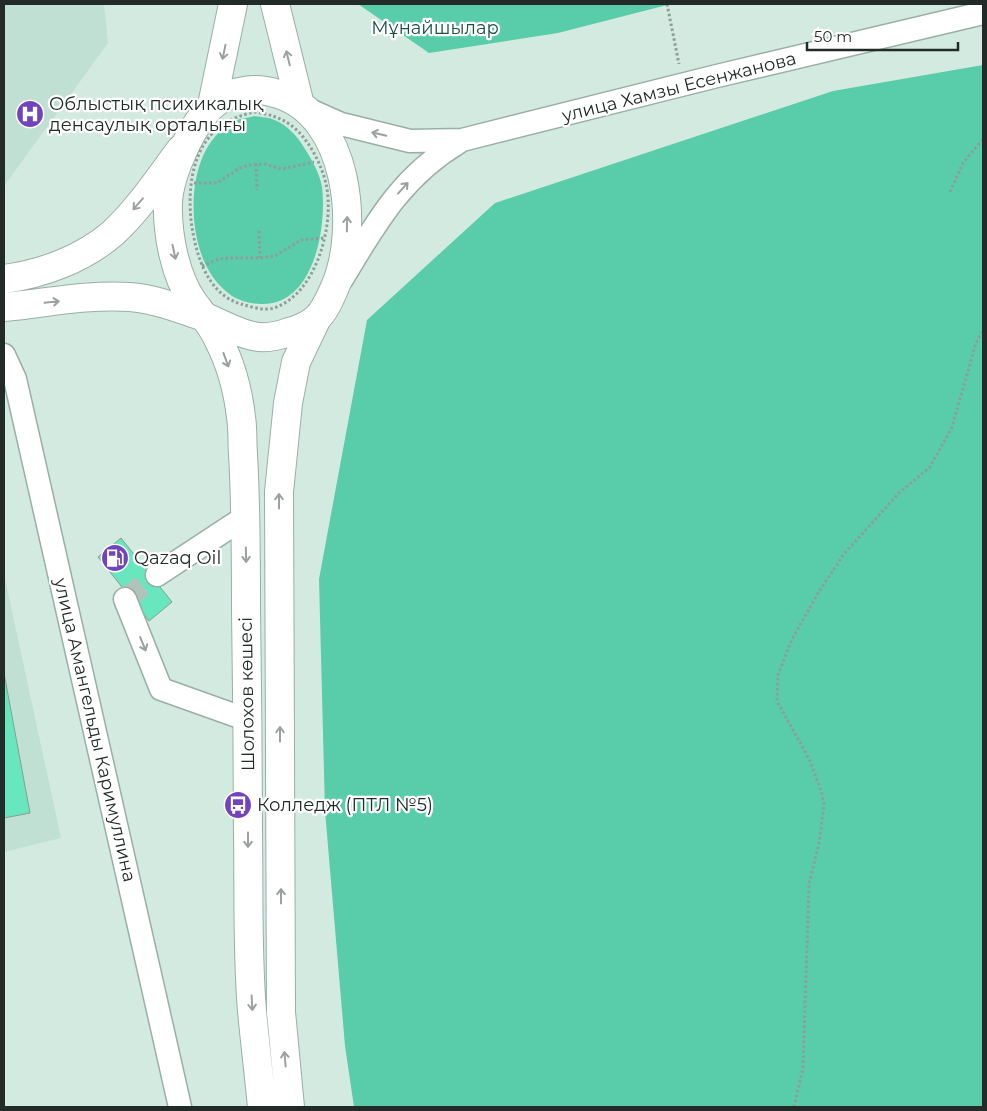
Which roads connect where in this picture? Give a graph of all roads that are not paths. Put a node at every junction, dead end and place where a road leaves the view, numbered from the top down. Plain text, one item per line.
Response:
1 (233, 4) edge
2 (275, 4) edge
3 (983, 13) edge
4 (212, 105) junction
5 (300, 105) junction
6 (189, 138) junction
7 (462, 140) junction
8 (4, 279) edge
9 (4, 307) edge
10 (323, 310) junction
11 (205, 317) junction
12 (4, 355) edge
13 (245, 517) junction
14 (157, 575) tunnel mouth
15 (125, 599) dead end
16 (248, 720) junction
17 (180, 1107) edge
18 (262, 1107) edge
19 (290, 1107) edge

1 -> 4 main road
5 -> 2 main road
3 - 7 street, улица Хамзы Есенжанова
4 - 5 main road
4 - 6 main road
7 -> 5 street
10 -> 5 main road, Шолохов көшесі
6 -> 8 main road
6 -> 11 main road, Шолохов көшесі
10 -> 7 street
9 -> 11 main road
10 - 11 main road
19 -> 10 main road, Шолохов көшесі
11 -> 13 main road, Шолохов көшесі
12 - 17 street, улица Амангельды Каримуллина
13 - 14 street
13 -> 16 main road, Шолохов көшесі
15 -> 16 street
16 -> 18 main road, Шолохов көшесі

